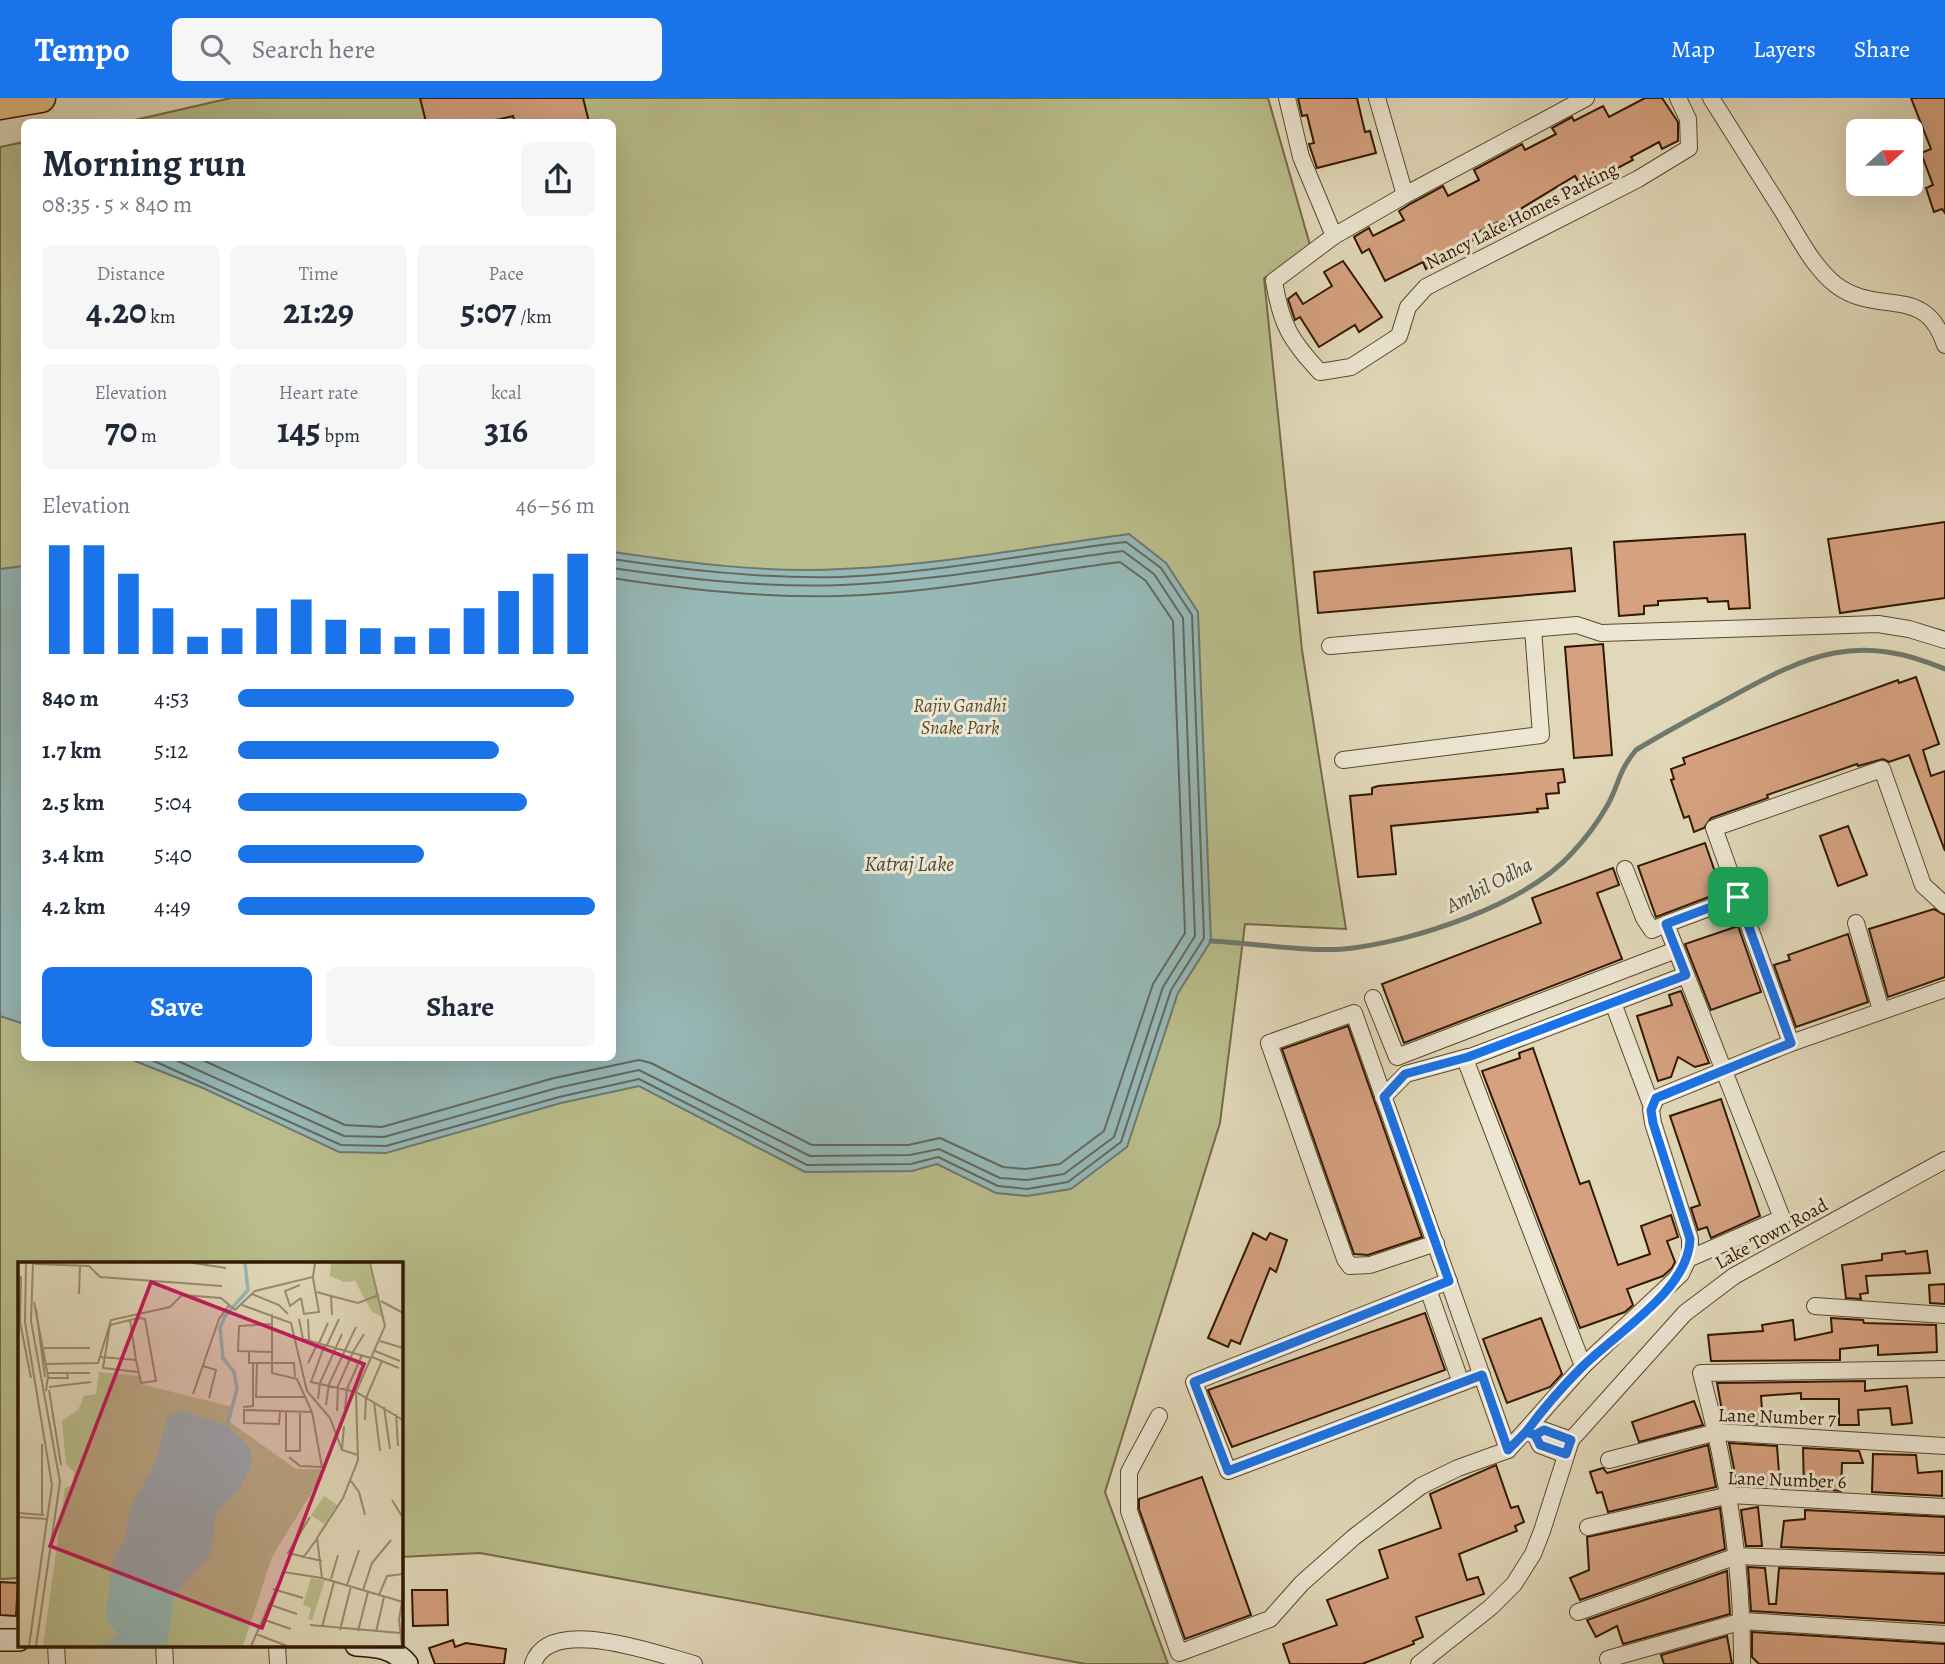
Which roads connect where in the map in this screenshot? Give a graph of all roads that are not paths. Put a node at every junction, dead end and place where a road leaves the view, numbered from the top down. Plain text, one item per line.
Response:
1 (41, 98) edge
2 (1287, 98) edge
3 (1377, 98) edge
4 (1586, 98) edge
5 (1678, 98) edge
6 (1711, 98) edge
7 (0, 105) edge
8 (1405, 195) junction
9 (1334, 236) junction
10 (1945, 345) edge
11 (1533, 629) junction
12 (1945, 640) edge
13 (1330, 646) dead end
14 (1343, 760) dead end
15 (1625, 869) dead end
16 (1738, 897) junction
17 (1945, 905) edge
18 (1856, 923) dead end
19 (1666, 924) junction
20 (1676, 950) junction
21 (1686, 975) junction
22 (1945, 989) edge
23 (1373, 998) dead end
24 (1613, 1003) junction
25 (1881, 1010) junction
26 (1791, 1043) junction
27 (1468, 1057) junction
28 (1724, 1070) junction
29 (1384, 1097) junction
30 (1652, 1107) junction
31 (1945, 1160) edge
32 (1436, 1242) junction
33 (1688, 1259) junction
34 (1449, 1281) junction
35 (1428, 1289) junction
36 (1815, 1306) dead end
37 (1945, 1315) edge
38 (1583, 1366) junction
39 (1945, 1369) edge
40 (1482, 1375) junction
41 (1461, 1383) junction
42 (1159, 1416) dead end
43 (1717, 1432) junction
44 (1530, 1434) junction
45 (1945, 1446) edge
46 (1568, 1447) junction
47 (1508, 1450) junction
48 (1609, 1460) dead end
49 (1730, 1495) junction
50 (1945, 1507) edge
51 (1588, 1527) dead end
52 (1737, 1556) junction
53 (1945, 1564) edge
54 (1578, 1612) dead end
55 (1742, 1620) junction
56 (1945, 1634) edge
57 (0, 1640) edge
58 (18, 1640) edge
59 (56, 1646) edge
60 (164, 1646) edge
61 (277, 1646) edge
62 (379, 1646) edge
63 (1608, 1660) dead end
64 (57, 1664) edge
65 (165, 1664) edge
66 (278, 1664) edge
67 (407, 1664) edge
68 (533, 1664) edge
69 (694, 1664) edge
70 (1419, 1664) edge
71 (1742, 1664) edge

1 - 7 highway
2 - 9 street
3 - 8 street
4 - 8 street, Nancy Lake Homes Parking
5 - 9 street, Nancy Lake Homes Parking
6 - 10 street
8 - 9 street, Nancy Lake Homes Parking
11 - 12 street
11 - 13 street
11 - 14 street
15 - 19 street
16 - 17 street
16 - 19 street
16 - 26 street
18 - 25 street
19 - 20 street
20 - 21 street
20 - 23 street
21 - 24 street
21 - 28 street
22 - 25 street
24 - 27 street
24 - 30 street
25 - 26 street
26 - 28 street
27 - 29 street
27 - 38 street
28 - 30 street
28 - 33 street
29 - 32 street
29 - 32 street
30 - 33 street
31 - 46 street, Lake Town Road
32 - 34 street
33 - 38 street
34 - 35 street
34 - 40 street
35 - 41 street
35 - 41 street
36 - 37 street
38 - 44 street
39 - 43 street
40 - 41 street
40 - 47 street
42 - 47 street
43 - 45 street, Lane Number 7
43 - 48 street, Lane Number 7
43 - 49 street
44 - 46 street
44 - 47 street
46 - 70 street, Lake Town Road
49 - 50 street, Lane Number 6
49 - 51 street, Lane Number 6
49 - 52 street
52 - 53 street
52 - 54 street
52 - 55 street
55 - 56 street
55 - 63 street
55 - 71 street
57 - 58 street
59 - 64 street
60 - 65 street
61 - 66 street
62 - 67 street
68 - 69 street

